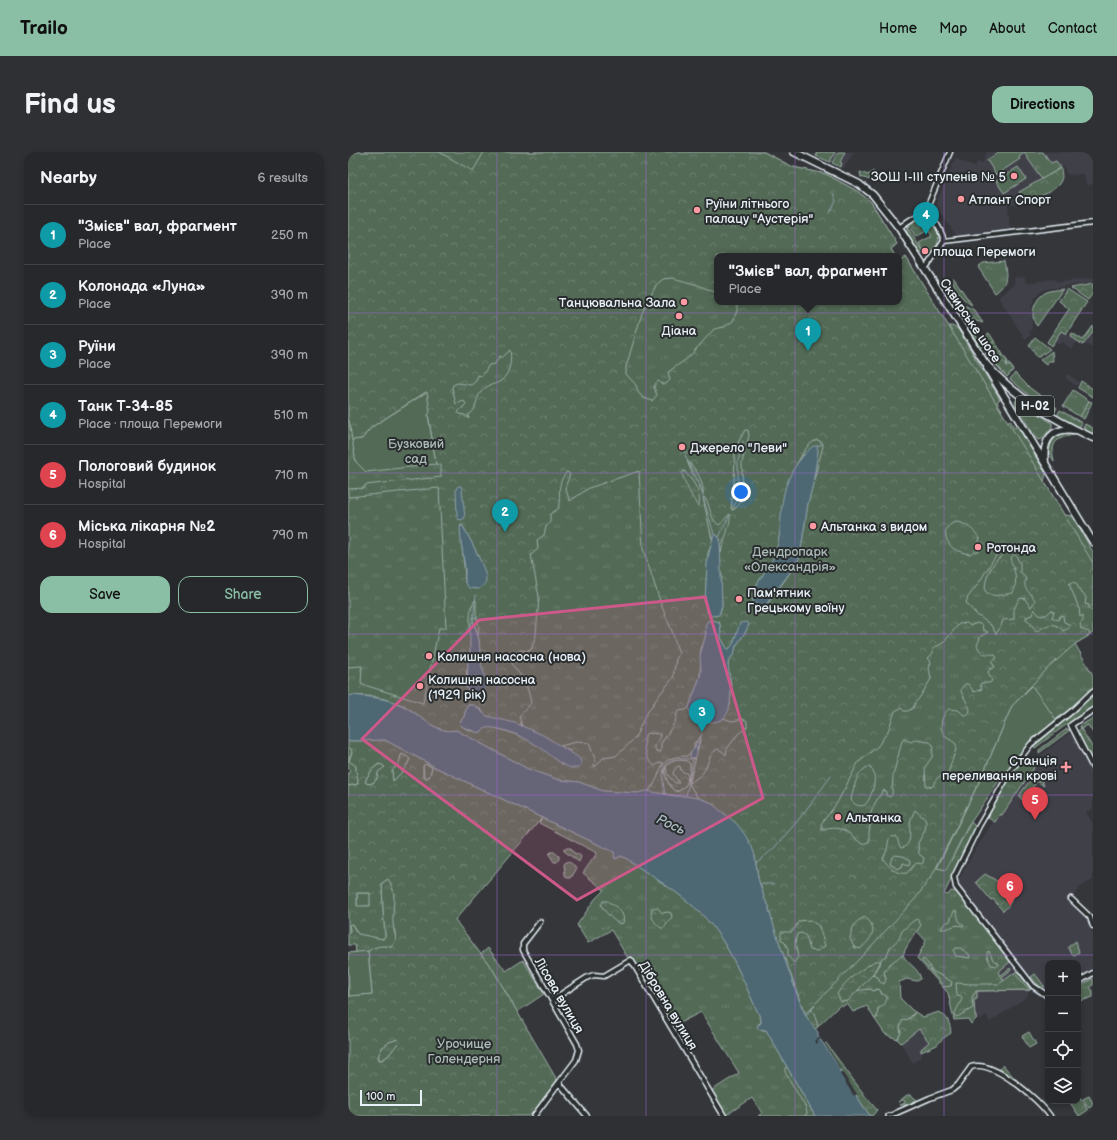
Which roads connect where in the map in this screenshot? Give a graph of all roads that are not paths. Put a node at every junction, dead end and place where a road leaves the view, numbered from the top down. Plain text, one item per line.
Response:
1 (794, 152) edge
2 (950, 152) edge
3 (924, 215) junction
4 (1093, 223) edge
5 (899, 228) junction
6 (944, 241) junction
7 (925, 269) junction
8 (984, 363) junction
9 (1075, 430) junction
10 (1093, 438) edge
11 (1045, 463) junction
12 (1093, 542) edge
13 (1093, 692) edge
14 (1093, 710) edge
15 (1093, 768) edge
16 (1071, 899) dead end
17 (540, 922) dead end
18 (1093, 926) edge
19 (1093, 973) edge
20 (1081, 980) edge
21 (1045, 994) edge
22 (552, 1000) junction
23 (559, 1082) junction
24 (896, 1113) joint
25 (534, 1116) edge
26 (587, 1116) edge
27 (724, 1116) edge
28 (888, 1116) edge
29 (1050, 1116) edge

1 - 5 main road, Сквирське шосе / Н-02
2 - 3 street
3 - 5 street
3 - 6 street
4 - 6 street
5 - 7 main road, Сквирське шосе / Н-02
6 - 7 street
7 - 8 main road, Сквирське шосе / Н-02
8 - 9 main road, Сквирське шосе / Н-02
8 - 11 main road
9 - 10 main road, Сквирське шосе / Н-02
9 - 11 main road
11 - 12 main road
13 - 21 street
14 - 15 street
16 - 18 street
17 - 22 street, Лісова вулиця
19 - 20 street
22 - 23 street, Лісова вулиця
22 - 27 street, Дібровна вулиця
23 - 25 street, Лісова вулиця
23 - 26 street
24 - 28 street
24 - 29 street

